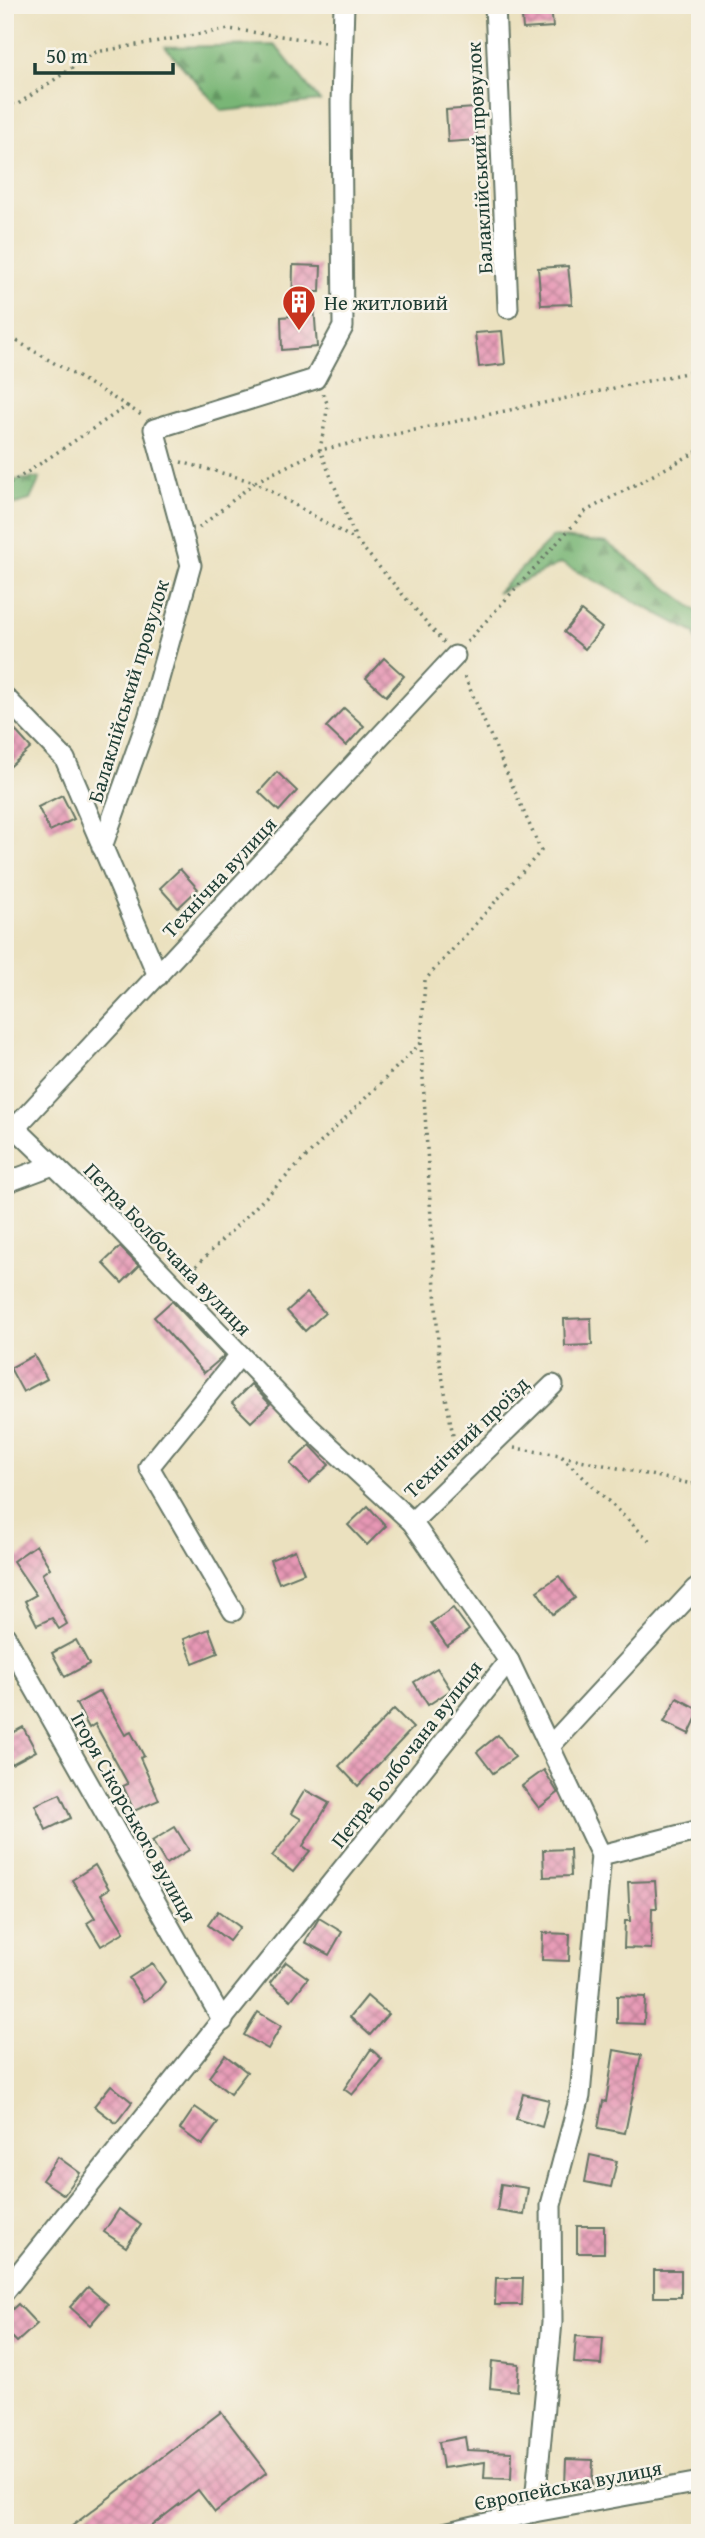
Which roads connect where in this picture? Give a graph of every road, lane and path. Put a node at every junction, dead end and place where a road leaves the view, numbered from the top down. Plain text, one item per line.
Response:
1 (344, 5) edge
2 (495, 5) edge
3 (343, 44) junction
4 (5, 106) edge
5 (508, 308) dead end
6 (5, 334) edge
7 (700, 370) edge
8 (315, 379) junction
9 (320, 450) junction
10 (700, 450) edge
11 (162, 457) junction
12 (255, 482) junction
13 (5, 487) edge
14 (185, 540) junction
15 (357, 541) junction
16 (455, 656) junction
17 (5, 696) edge
18 (102, 847) junction
19 (158, 976) junction
20 (421, 1043) junction
21 (10, 1123) edge
22 (53, 1165) junction
23 (5, 1183) edge
24 (175, 1287) junction
25 (240, 1355) junction
26 (553, 1385) dead end
27 (491, 1445) junction
28 (560, 1455) junction
29 (461, 1475) junction
30 (700, 1482) edge
31 (412, 1522) junction
32 (651, 1542) dead end
33 (700, 1591) edge
34 (233, 1611) dead end
35 (5, 1636) edge
36 (509, 1661) junction
37 (550, 1746) junction
38 (700, 1830) edge
39 (601, 1855) junction
40 (223, 2021) junction
41 (5, 2291) edge
42 (700, 2482) edge
43 (534, 2512) junction
44 (444, 2533) edge

1 - 3 street
2 - 5 street, Балаклійський провулок
3 - 4 path
3 - 8 street
6 - 13 path
7 - 9 path
8 - 9 path
8 - 11 street, Балаклійський провулок
9 - 12 path
9 - 15 path
10 - 16 path
11 - 12 path
11 - 14 street, Балаклійський провулок
12 - 14 path
12 - 15 path
14 - 18 street, Балаклійський провулок
15 - 16 path
16 - 19 street, Технічна вулиця
16 - 20 path
17 - 18 street
18 - 19 street
19 - 21 street, Технічна вулиця
20 - 24 path
20 - 29 path
21 - 22 street, Петра Болбочана вулиця
22 - 23 street
22 - 24 street, Петра Болбочана вулиця
24 - 25 street, Петра Болбочана вулиця
25 - 31 street, Петра Болбочана вулиця
25 - 34 street
26 - 27 street, Технічний проїзд
27 - 28 path
27 - 29 street, Технічний проїзд
28 - 30 path
28 - 32 path
29 - 31 street, Технічний проїзд
31 - 36 street, Петра Болбочана вулиця
33 - 37 street
35 - 40 street, Ігоря Сікорського вулиця
36 - 37 street
36 - 40 street, Петра Болбочана вулиця
37 - 39 street
38 - 39 street
39 - 43 street
40 - 41 street, Петра Болбочана вулиця
42 - 43 street, Європейська вулиця
43 - 44 street, Європейська вулиця

